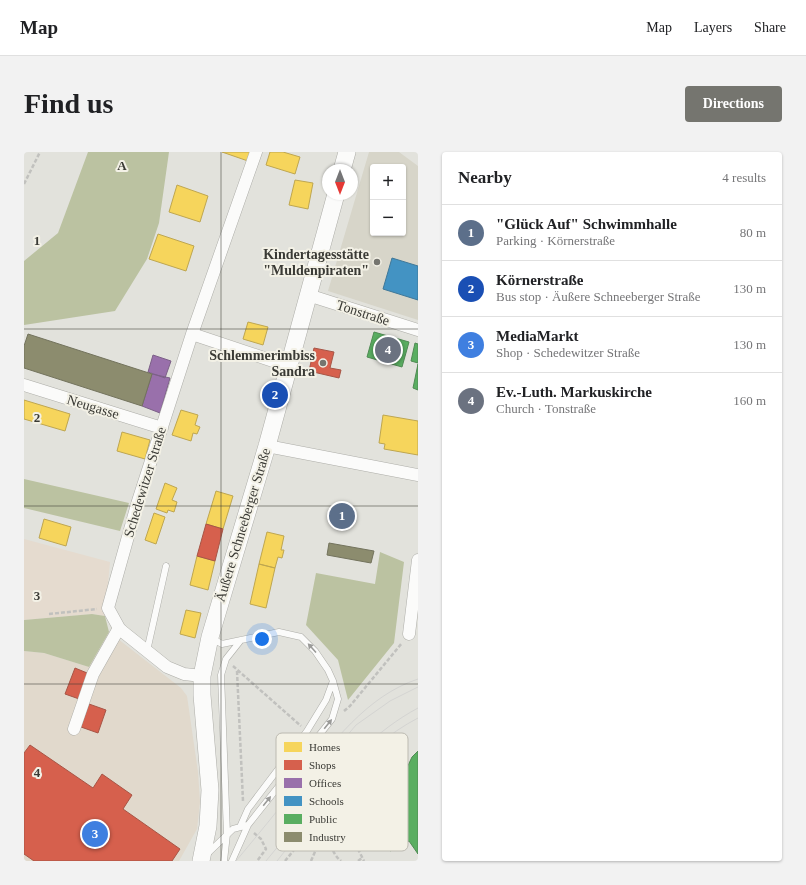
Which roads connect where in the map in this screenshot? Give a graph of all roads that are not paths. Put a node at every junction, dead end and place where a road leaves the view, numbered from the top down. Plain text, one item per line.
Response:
1 (256, 152) edge
2 (347, 152) edge
3 (344, 164) edge
4 (334, 200) edge
5 (308, 295) junction
6 (418, 330) edge
7 (192, 334) junction
8 (288, 366) junction
9 (24, 385) edge
10 (162, 428) junction
11 (267, 446) junction
12 (418, 475) edge
13 (418, 560) edge
14 (166, 566) dead end
15 (119, 628) junction
16 (410, 634) road end
17 (210, 637) junction
18 (241, 640) junction
19 (147, 651) junction
20 (202, 676) junction
21 (333, 681) junction
22 (74, 729) dead end
23 (305, 733) edge
24 (321, 733) edge
25 (276, 772) edge
26 (276, 790) edge
27 (248, 825) junction
28 (240, 827) junction
29 (227, 834) junction
30 (201, 860) edge
31 (224, 861) edge
32 (232, 861) edge

1 - 7 street, Schedewitzer Straße
2 - 3 main road
4 - 5 main road, Äußere Schneeberger Straße
5 - 6 street, Tonstraße
5 - 8 main road, Äußere Schneeberger Straße
7 - 8 street
7 - 10 street, Schedewitzer Straße
8 - 11 main road, Äußere Schneeberger Straße
9 - 10 street, Neugasse
10 - 15 street, Schedewitzer Straße
11 - 12 street
11 - 17 main road, Äußere Schneeberger Straße
13 - 16 street
14 - 19 lane
15 - 19 street
15 - 22 street
17 - 18 lane
17 - 20 main road, Äußere Schneeberger Straße
21 -> 18 lane
18 - 29 lane
19 - 20 street
20 - 30 main road, Äußere Schneeberger Straße
21 - 23 lane
24 -> 21 lane
25 - 28 lane
27 -> 26 lane
27 - 28 lane
27 - 32 lane
28 - 29 lane
29 - 30 lane
29 - 31 lane

